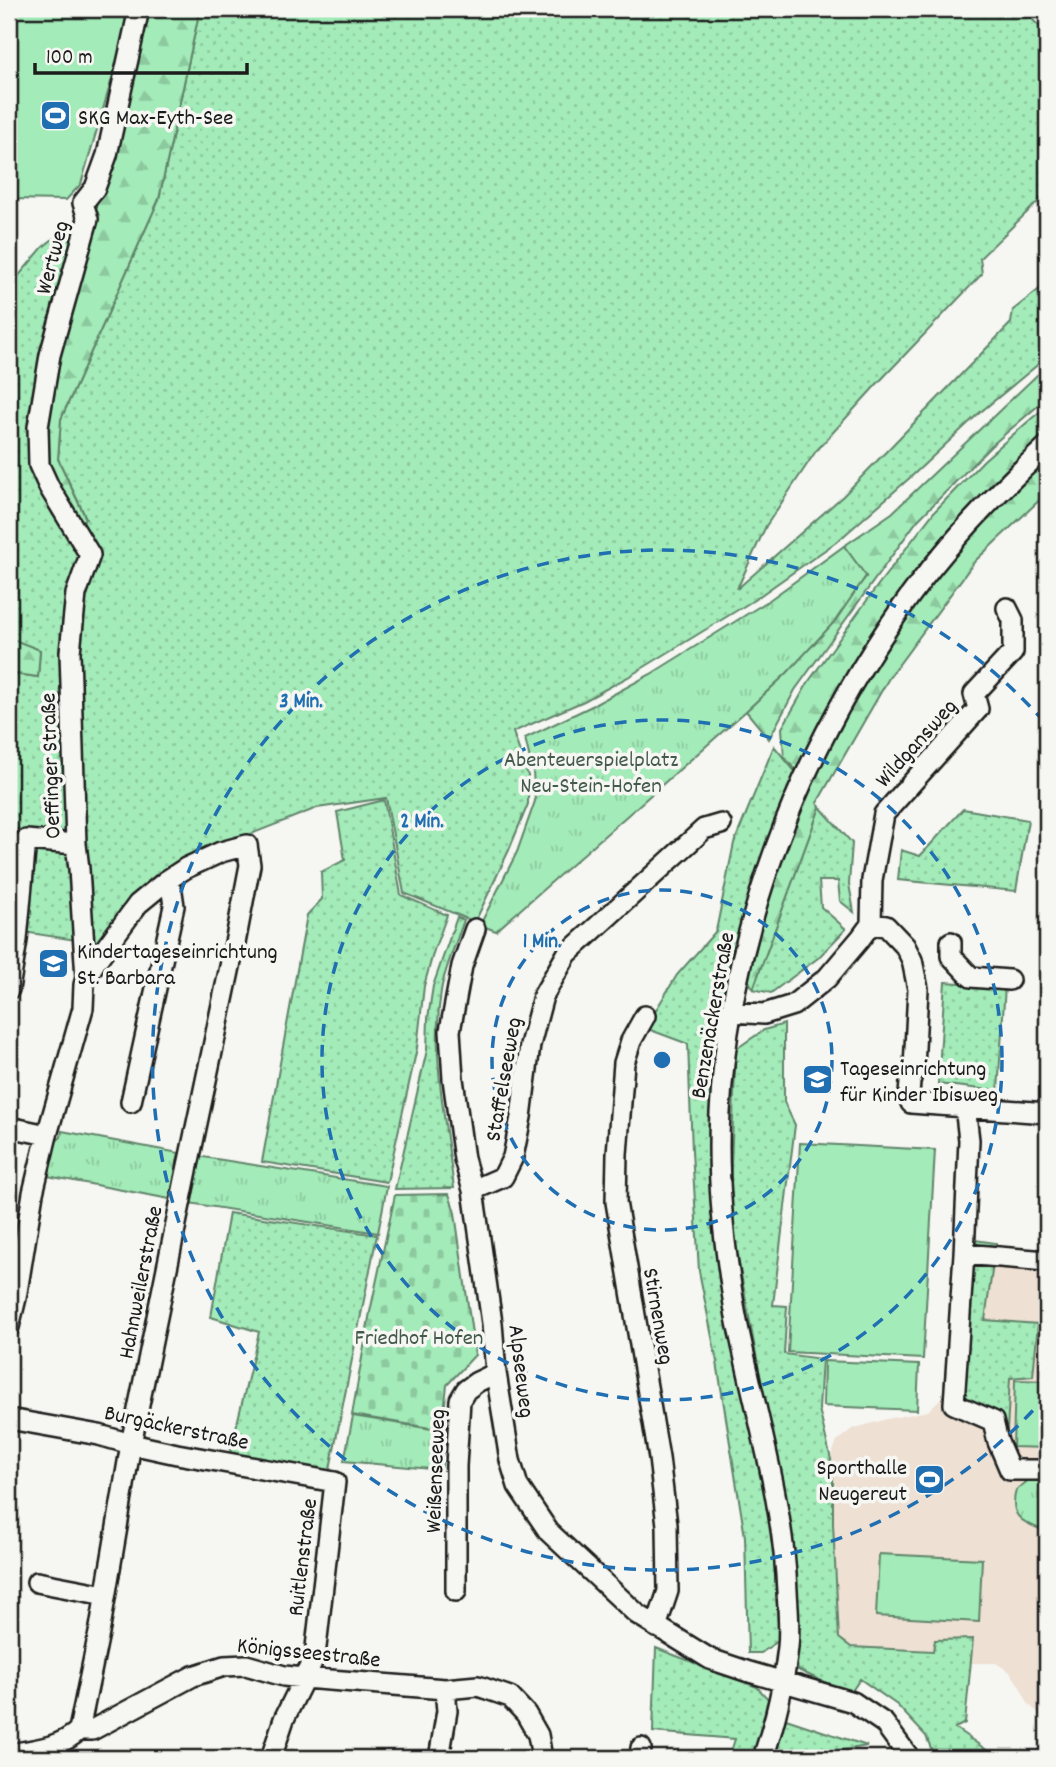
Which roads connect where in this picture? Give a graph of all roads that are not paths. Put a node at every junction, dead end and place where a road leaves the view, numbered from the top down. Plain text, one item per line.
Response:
1 (139, 9) edge
2 (1047, 446) edge
3 (90, 555) joint
4 (1007, 608) dead end
5 (720, 824) dead end
6 (76, 844) junction
7 (166, 881) junction
8 (871, 923) junction
9 (475, 929) dead end
10 (951, 942) dead end
11 (86, 978) junction
12 (1009, 980) dead end
13 (9, 989) edge
14 (732, 1012) junction
15 (645, 1016) dead end
16 (131, 1102) dead end
17 (965, 1106) junction
18 (1047, 1113) edge
19 (9, 1127) edge
20 (47, 1135) junction
21 (473, 1190) junction
22 (964, 1254) junction
23 (1047, 1261) edge
24 (9, 1327) edge
25 (496, 1373) junction
26 (9, 1419) edge
27 (131, 1444) junction
28 (1047, 1469) edge
29 (335, 1482) joint
30 (37, 1582) dead end
31 (456, 1591) dead end
32 (105, 1595) junction
33 (656, 1628) junction
34 (304, 1678) junction
35 (783, 1682) junction
36 (445, 1689) junction
37 (79, 1730) junction
38 (9, 1754) edge
39 (271, 1758) edge
40 (439, 1758) edge
41 (542, 1758) edge
42 (763, 1758) edge
43 (909, 1758) edge

1 - 3 street, Wertweg
2 - 14 street, Benzenäckerstraße
3 - 6 street, Oeffinger Straße
4 - 8 street, Wildgansweg
5 - 21 street, Staffelseeweg
6 - 11 street, Oeffinger Straße
6 - 13 street
7 - 11 street
7 - 16 street
7 - 27 street, Hahnweilerstraße
8 - 14 street
8 - 17 street
9 - 21 street, Alpseeweg
10 - 12 street
11 - 20 street, Oeffinger Straße
14 - 35 street, Benzenäckerstraße
15 - 33 street, Stirnenweg
17 - 18 street
17 - 22 street
19 - 20 street
20 - 24 street, Oeffinger Straße
21 - 25 street, Alpseeweg
22 - 23 street
22 - 28 street
25 - 31 street, Weißenseeweg
25 - 33 street, Alpseeweg
26 - 27 street, Burgäckerstraße
27 - 29 street, Burgäckerstraße
27 - 32 street, Hahnweilerstraße
29 - 34 street, Ruitlenstraße
30 - 32 street
32 - 37 street, Hahnweilerstraße
33 - 35 street, Alpseeweg
34 - 36 street, Königsseestraße
34 - 37 street, Königsseestraße
34 - 39 street, Ruitlenstraße
35 - 42 street, Benzenäckerstraße
35 - 43 street, Alpseeweg
36 - 40 street
36 - 41 street, Königsseestraße
37 - 38 street, Königsseestraße

